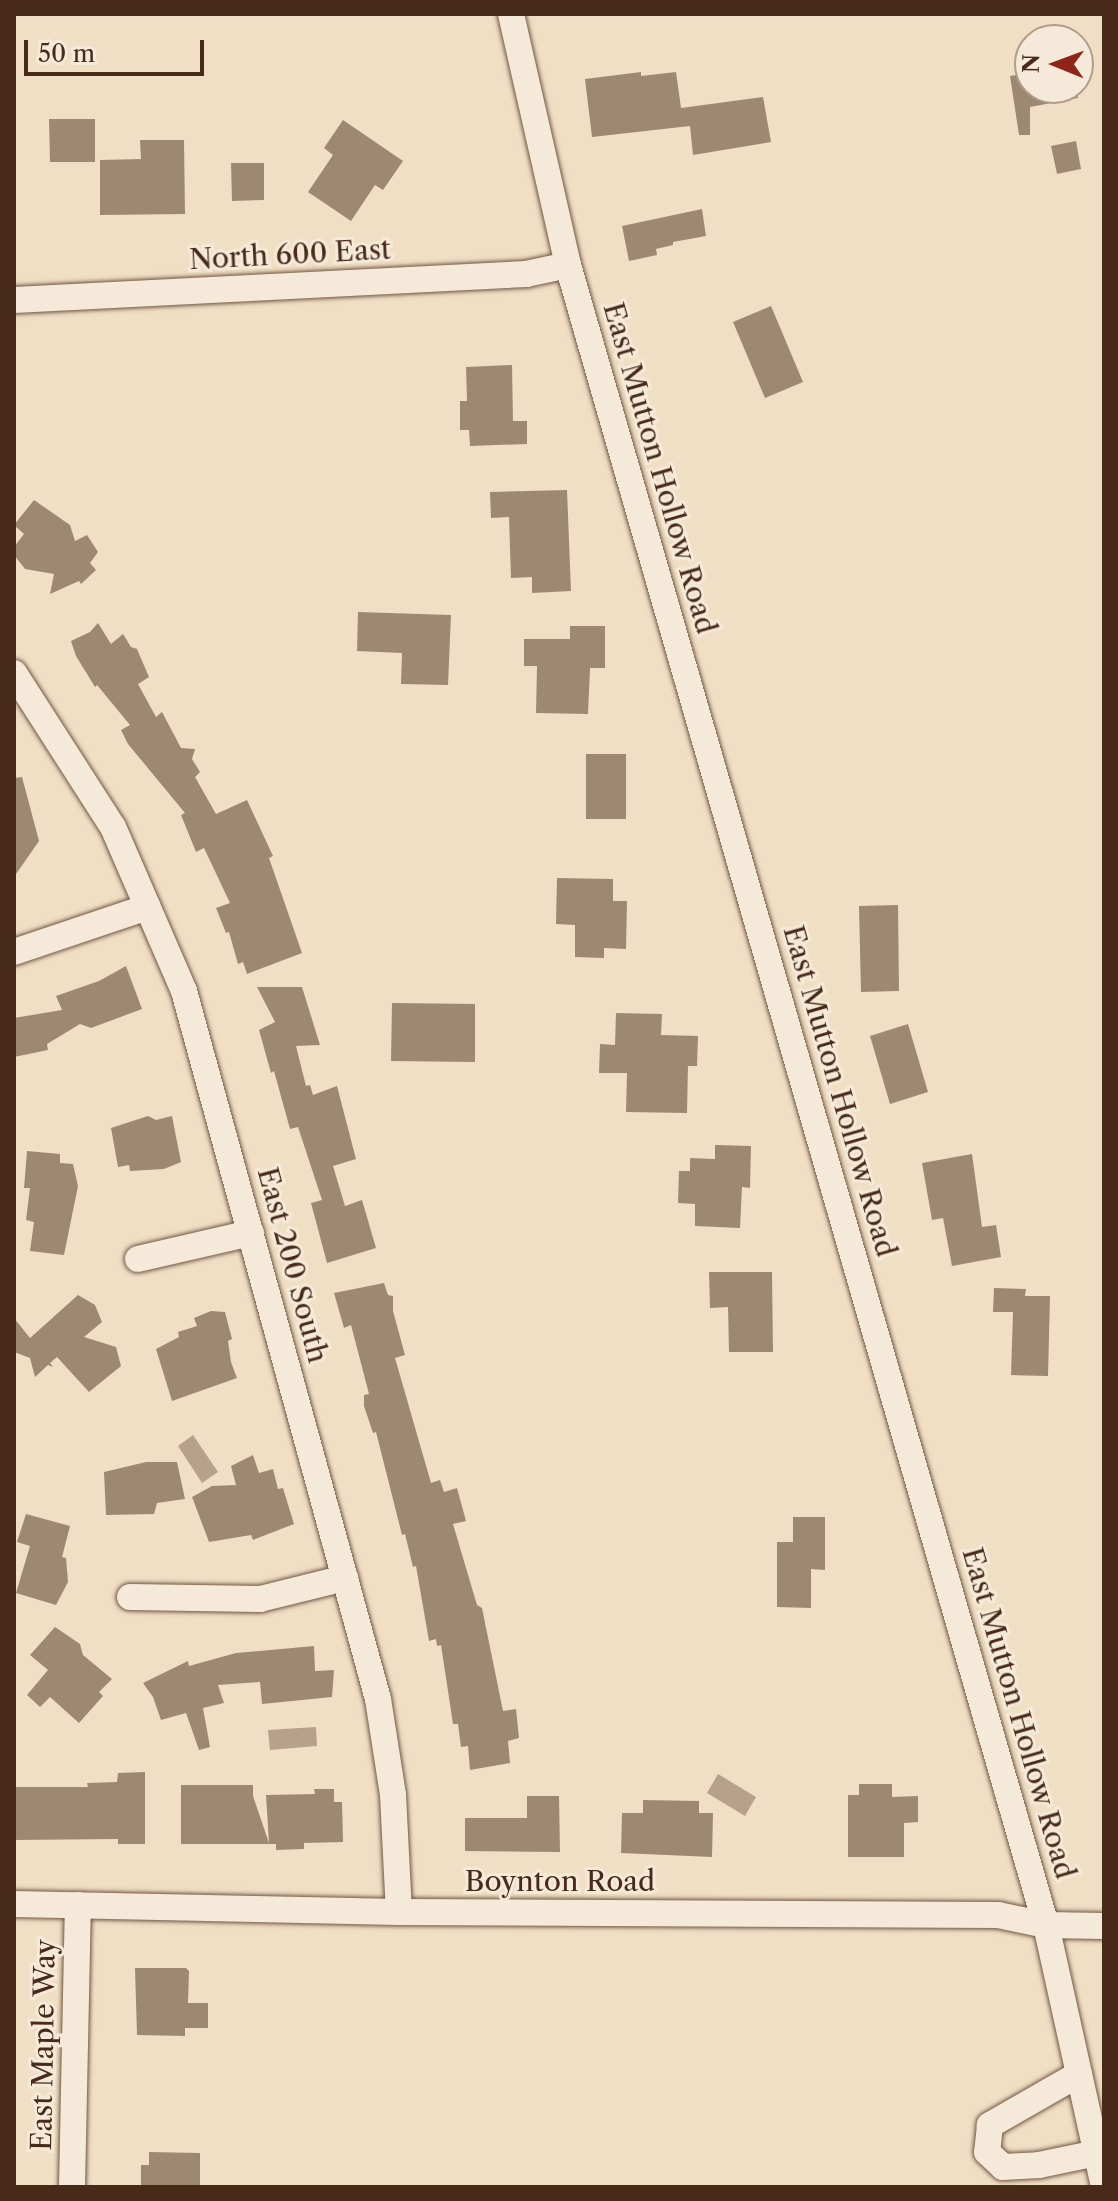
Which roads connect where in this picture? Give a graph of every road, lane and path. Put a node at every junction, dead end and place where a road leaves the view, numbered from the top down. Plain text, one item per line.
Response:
1 (511, 14) edge
2 (568, 265) junction
3 (14, 300) edge
4 (14, 673) edge
5 (148, 907) junction
6 (14, 952) edge
7 (251, 1233) junction
8 (138, 1259) dead end
9 (345, 1578) junction
10 (130, 1597) dead end
11 (14, 1904) edge
12 (78, 1905) junction
13 (399, 1912) junction
14 (1046, 1925) junction
15 (1104, 1926) edge
16 (1079, 2074) junction
17 (1097, 2153) junction
18 (1104, 2186) edge
19 (72, 2187) edge

1 - 2 street, East Mutton Hollow Road
2 - 3 street, North 600 East
2 - 14 street, East Mutton Hollow Road
4 - 5 street, East 200 South
5 - 6 street
5 - 7 street, East 200 South
7 - 8 street
7 - 9 street, East 200 South
9 - 10 street
9 - 13 street, East 200 South
11 - 12 street, Boynton Road
12 - 13 street, Boynton Road
12 - 19 street, East Maple Way
13 - 14 street, Boynton Road
14 - 15 street, Boynton Road
14 - 16 street, East Mutton Hollow Road
16 - 17 street, East Mutton Hollow Road
16 - 17 street
17 - 18 street, East Mutton Hollow Road

